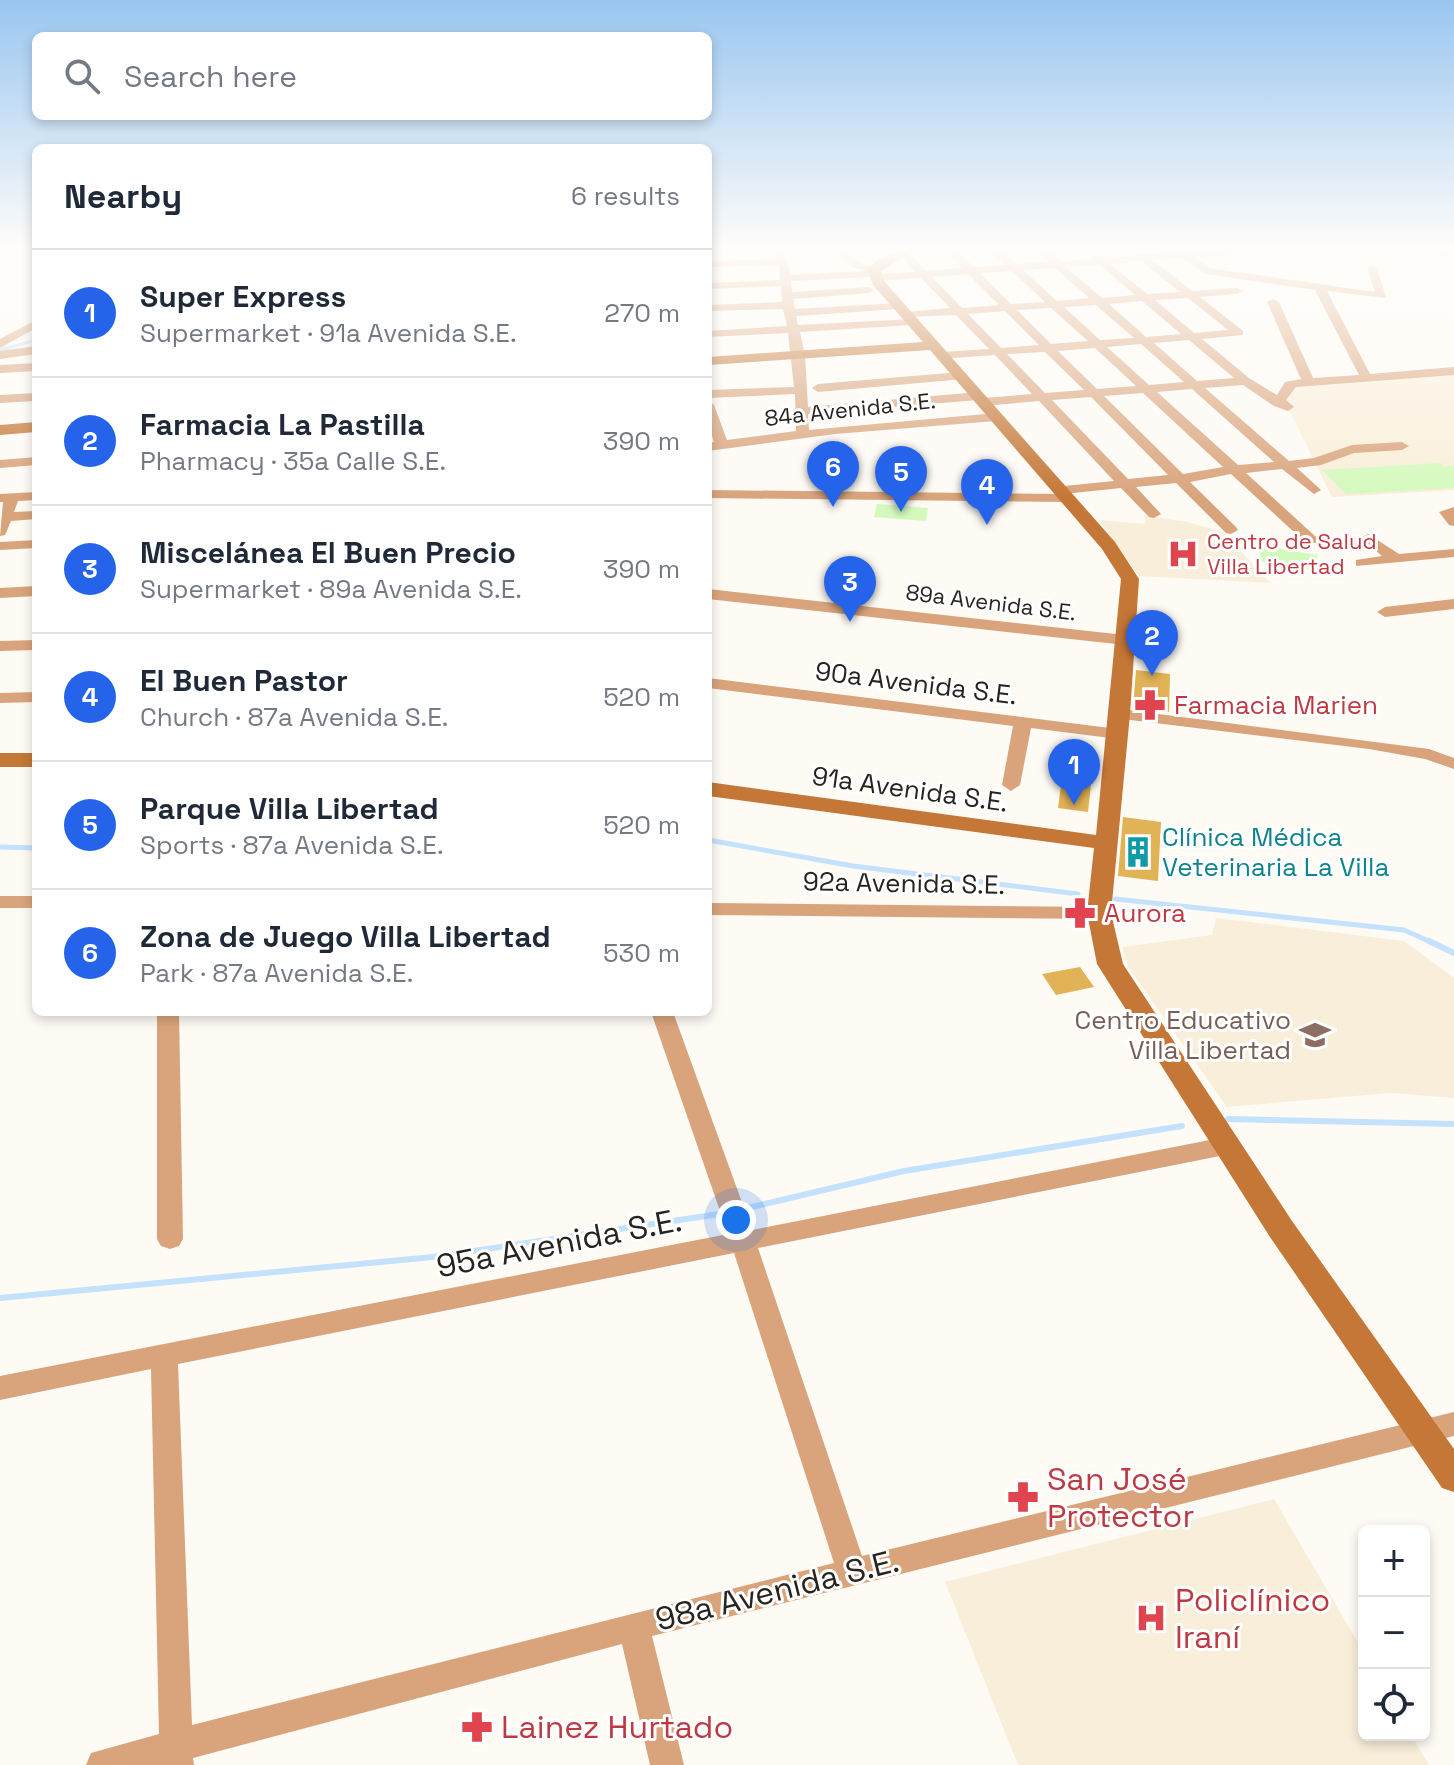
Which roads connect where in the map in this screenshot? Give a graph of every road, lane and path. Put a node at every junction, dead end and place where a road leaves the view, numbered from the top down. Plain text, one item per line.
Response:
1 (18, 333) edge
2 (793, 333) edge
3 (920, 333) edge
4 (982, 333) edge
5 (1035, 333) edge
6 (1086, 333) edge
7 (1133, 333) edge
8 (1188, 333) edge
9 (1235, 333) edge
10 (1287, 333) edge
11 (1343, 333) edge
12 (1192, 337) junction
13 (1142, 341) junction
14 (0, 344) edge
15 (1097, 344) junction
16 (1050, 348) junction
17 (932, 350) junction
18 (32, 351) edge
19 (999, 352) junction
20 (0, 355) edge
21 (799, 356) junction
22 (712, 361) edge
23 (32, 367) edge
24 (0, 369) edge
25 (1454, 371) edge
26 (960, 376) junction
27 (1366, 377) junction
28 (1245, 381) junction
29 (1309, 382) junction
30 (1194, 385) junction
31 (818, 388) dead end
32 (1146, 389) junction
33 (802, 390) junction
34 (1096, 393) junction
35 (712, 394) edge
36 (32, 397) edge
37 (1043, 397) junction
38 (0, 399) edge
39 (981, 399) junction
40 (802, 411) junction
41 (996, 417) junction
42 (32, 427) edge
43 (0, 430) edge
44 (803, 435) junction
45 (715, 446) edge
46 (1402, 446) dead end
47 (32, 461) edge
48 (0, 464) edge
49 (1285, 465) junction
50 (1233, 470) junction
51 (1181, 478) junction
52 (1125, 484) junction
53 (1314, 490) dead end
54 (712, 494) edge
55 (1062, 494) junction
56 (32, 496) edge
57 (6, 498) edge
58 (1454, 511) edge
59 (1154, 514) dead end
60 (32, 516) edge
61 (1454, 522) edge
62 (2, 525) edge
63 (1231, 530) dead end
64 (1368, 538) dead end
65 (1311, 540) dead end
66 (32, 544) edge
67 (0, 546) edge
68 (1454, 553) edge
69 (1395, 559) junction
70 (1361, 563) dead end
71 (32, 591) edge
72 (0, 593) edge
73 (712, 594) edge
74 (1454, 604) edge
75 (1385, 612) dead end
76 (1125, 640) junction
77 (32, 645) edge
78 (0, 646) edge
79 (712, 683) edge
80 (32, 697) edge
81 (0, 698) edge
82 (1023, 722) junction
83 (1119, 724) junction
84 (0, 760) edge
85 (32, 760) edge
86 (1454, 764) edge
87 (1011, 785) dead end
88 (712, 790) edge
89 (1105, 843) junction
90 (0, 902) edge
91 (32, 902) edge
92 (712, 909) edge
93 (1099, 913) junction
94 (168, 1016) edge
95 (663, 1016) edge
96 (1225, 1146) junction
97 (737, 1222) junction
98 (170, 1239) dead end
99 (164, 1355) junction
100 (0, 1388) edge
101 (1439, 1428) edge
102 (1454, 1477) edge
103 (852, 1572) junction
104 (634, 1626) junction
105 (176, 1756) edge
106 (103, 1765) edge
107 (667, 1765) edge

1 - 14 street
2 - 21 street
3 - 17 street
4 - 19 street
5 - 16 street
6 - 15 street
7 - 13 street
8 - 12 street
9 - 12 street
10 - 29 street
11 - 27 street
12 - 13 street
12 - 28 street
13 - 15 street
13 - 30 street
15 - 16 street
15 - 32 street
16 - 19 street
16 - 34 street
17 - 19 street
17 - 21 street
17 - 26 street
18 - 20 street
19 - 37 street
21 - 22 street
21 - 33 street
23 - 24 street
25 - 27 street
26 - 31 street
26 - 39 street
27 - 29 street
28 - 29 street
28 - 30 street
30 - 32 street
30 - 49 street
32 - 34 street
32 - 50 street
33 - 35 street
33 - 40 street
34 - 37 street
34 - 51 street
36 - 38 street
37 - 39 street
37 - 52 street
39 - 40 street
39 - 41 street
40 - 44 street
41 - 44 street, 84a Avenida S.E.
41 - 55 street
42 - 43 street
44 - 45 street, 84a Avenida S.E.
46 - 49 street
47 - 48 street
49 - 50 street
49 - 53 street
50 - 51 street
50 - 65 street
51 - 52 street
51 - 63 street
52 - 55 street
52 - 59 street
54 - 55 street
55 - 76 street
56 - 57 street
57 - 62 street
58 - 61 street
60 - 62 street
64 - 69 street
66 - 67 street
68 - 69 street
69 - 70 street
71 - 72 street
73 - 76 street, 89a Avenida S.E.
74 - 75 street
76 - 83 street
77 - 78 street
79 - 82 street, 90a Avenida S.E.
80 - 81 street
82 - 83 street, 90a Avenida S.E.
82 - 87 street
83 - 86 street, 90a Avenida S.E.
83 - 89 street
84 - 85 street
88 - 89 street, 91a Avenida S.E.
89 - 93 street
90 - 91 street
92 - 93 street, 92a Avenida S.E.
93 - 96 street
94 - 98 street
95 - 97 street
96 - 97 street, 95a Avenida S.E.
96 - 101 street
97 - 99 street, 95a Avenida S.E.
97 - 103 street
99 - 100 street, 95a Avenida S.E.
99 - 105 street
101 - 102 street
101 - 103 street, 98a Avenida S.E.
103 - 104 street, 98a Avenida S.E.
104 - 105 street, 98a Avenida S.E.
104 - 107 street
105 - 106 street, 98a Avenida S.E.

